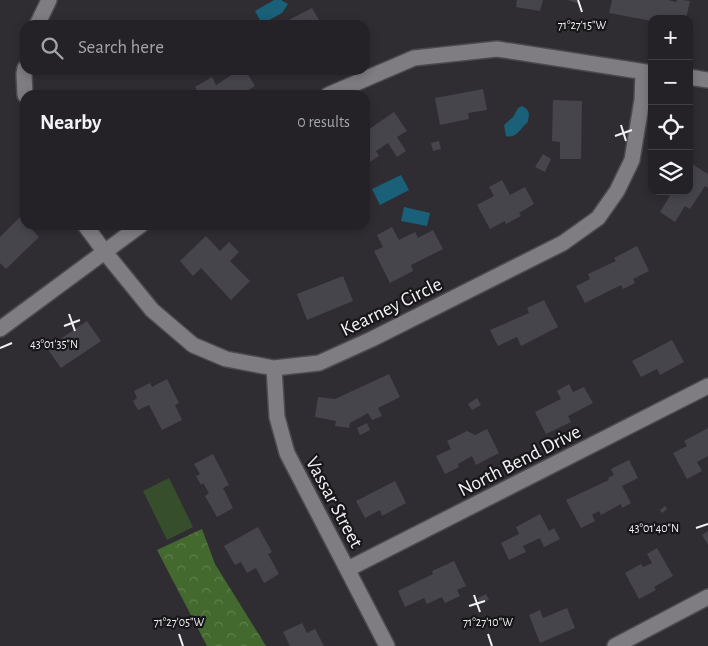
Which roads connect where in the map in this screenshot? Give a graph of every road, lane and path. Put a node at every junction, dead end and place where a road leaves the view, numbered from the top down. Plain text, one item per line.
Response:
1 (49, 0) edge
2 (39, 20) edge
3 (647, 72) edge
4 (24, 75) edge
5 (693, 78) edge
6 (708, 80) edge
7 (25, 90) edge
8 (340, 90) edge
9 (89, 230) edge
10 (134, 230) edge
11 (104, 251) junction
12 (0, 329) edge
13 (274, 368) junction
14 (708, 386) edge
15 (348, 569) junction
16 (708, 597) edge
17 (387, 646) edge
18 (615, 646) edge

1 - 2 street
3 - 8 street
3 - 13 street, Kearney Circle
4 - 7 street
5 - 6 street
9 - 11 street, Kearney Circle
10 - 11 street
11 - 12 street
11 - 13 street, Kearney Circle
13 - 15 street, Vassar Street
14 - 15 street, North Bend Drive
15 - 17 street, Vassar Street
16 - 18 street

